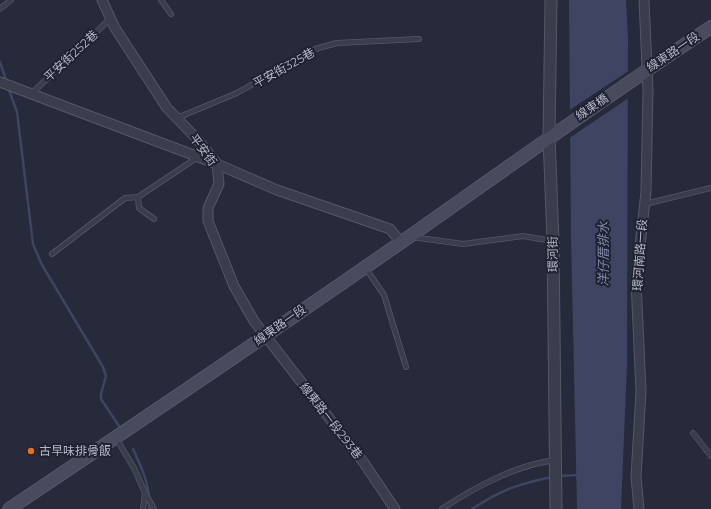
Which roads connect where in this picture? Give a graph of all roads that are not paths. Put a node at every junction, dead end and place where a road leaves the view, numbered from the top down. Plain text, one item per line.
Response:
1 (11, 0) edge
2 (102, 0) edge
3 (161, 0) edge
4 (551, 0) edge
5 (644, 0) edge
6 (0, 9) edge
7 (171, 14) dead end
8 (111, 18) junction
9 (711, 26) edge
10 (419, 39) dead end
11 (647, 69) junction
12 (635, 78) joint
13 (0, 82) edge
14 (31, 94) junction
15 (178, 118) junction
16 (549, 137) junction
17 (198, 157) junction
18 (217, 164) junction
19 (711, 188) edge
20 (138, 197) junction
21 (644, 204) junction
22 (154, 220) dead end
23 (404, 239) junction
24 (553, 241) junction
25 (52, 254) dead end
26 (364, 266) junction
27 (265, 335) junction
28 (406, 367) dead end
29 (693, 433) dead end
30 (116, 438) junction
31 (711, 456) edge
32 (556, 460) junction
33 (145, 493) junction
34 (9, 509) edge
35 (143, 509) edge
36 (154, 509) edge
37 (395, 509) edge
38 (442, 509) edge
39 (556, 509) edge
40 (638, 509) edge

1 - 6 lane
2 - 8 street, 平安街
3 - 7 lane
4 - 16 street, 環河街
5 - 11 street, 環河南路一段
8 - 14 lane, 平安街252巷
8 - 15 street, 平安街
9 - 11 main road, 線東路一段
10 - 15 lane, 平安街325巷
11 - 12 main road, 線東路一段
11 - 21 street, 環河南路一段
12 - 16 main road, 線東橋
13 - 14 street
14 - 17 street
15 - 18 street, 平安街
16 - 23 main road, 線東路一段
16 - 24 street, 環河街
17 - 18 street
17 - 20 lane
18 - 23 street
18 - 27 street, 平安街
19 - 21 lane
20 - 22 lane
20 - 25 lane
21 - 40 street, 環河南路一段
23 - 24 lane
23 - 26 main road, 線東路一段
24 - 32 street, 環河街
26 - 27 main road, 線東路一段
26 - 28 lane
27 - 30 main road, 線東路一段
27 - 37 street, 線東路一段293巷
29 - 31 lane
30 - 33 lane
30 - 34 main road, 線東路一段
32 - 38 lane
32 - 39 street, 環河街
33 - 35 lane
33 - 36 lane

